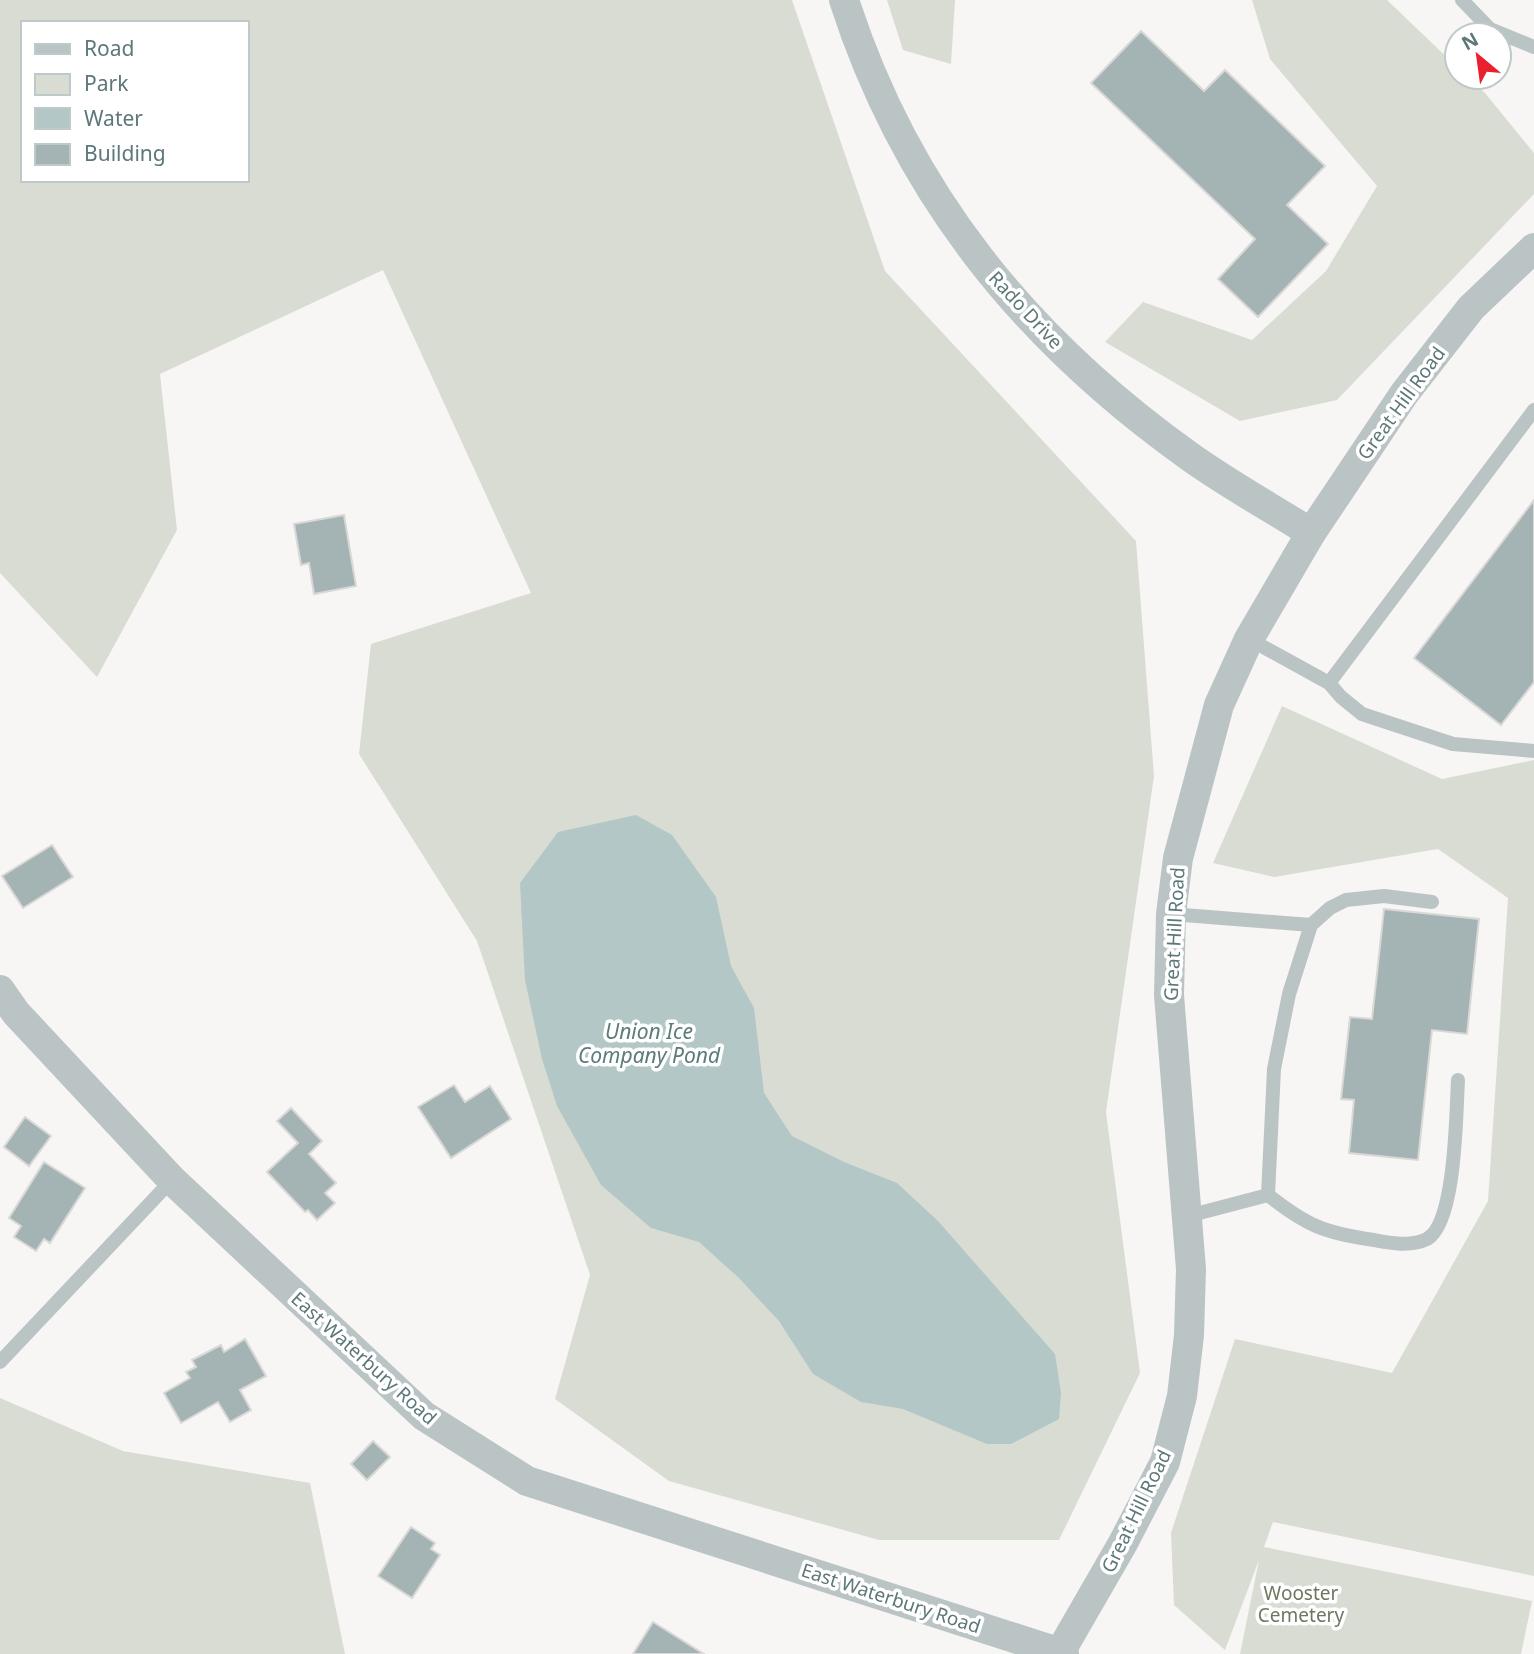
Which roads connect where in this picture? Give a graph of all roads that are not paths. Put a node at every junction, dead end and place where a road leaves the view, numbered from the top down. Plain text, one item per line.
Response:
1 (844, 0) edge
2 (1462, 0) edge
3 (1534, 47) edge
4 (1534, 248) edge
5 (1534, 410) edge
6 (1311, 533) junction
7 (1249, 639) junction
8 (1329, 683) junction
9 (1534, 751) edge
10 (1432, 902) dead end
11 (1171, 914) junction
12 (1311, 925) junction
13 (0, 990) edge
14 (1458, 1080) dead end
15 (172, 1181) junction
16 (1268, 1195) junction
17 (1188, 1216) junction
18 (1, 1361) edge
19 (1061, 1653) edge

1 - 6 street, Rado Drive
2 - 3 lane
4 - 6 street, Great Hill Road
5 - 8 lane
6 - 7 street, Great Hill Road
7 - 8 lane
7 - 11 street, Great Hill Road
8 - 9 lane
10 - 12 lane
11 - 12 lane
11 - 17 street, Great Hill Road
12 - 16 lane
13 - 15 street, East Waterbury Road
14 - 16 lane
15 - 18 lane
15 - 19 street, East Waterbury Road
16 - 17 lane
17 - 19 street, Great Hill Road

